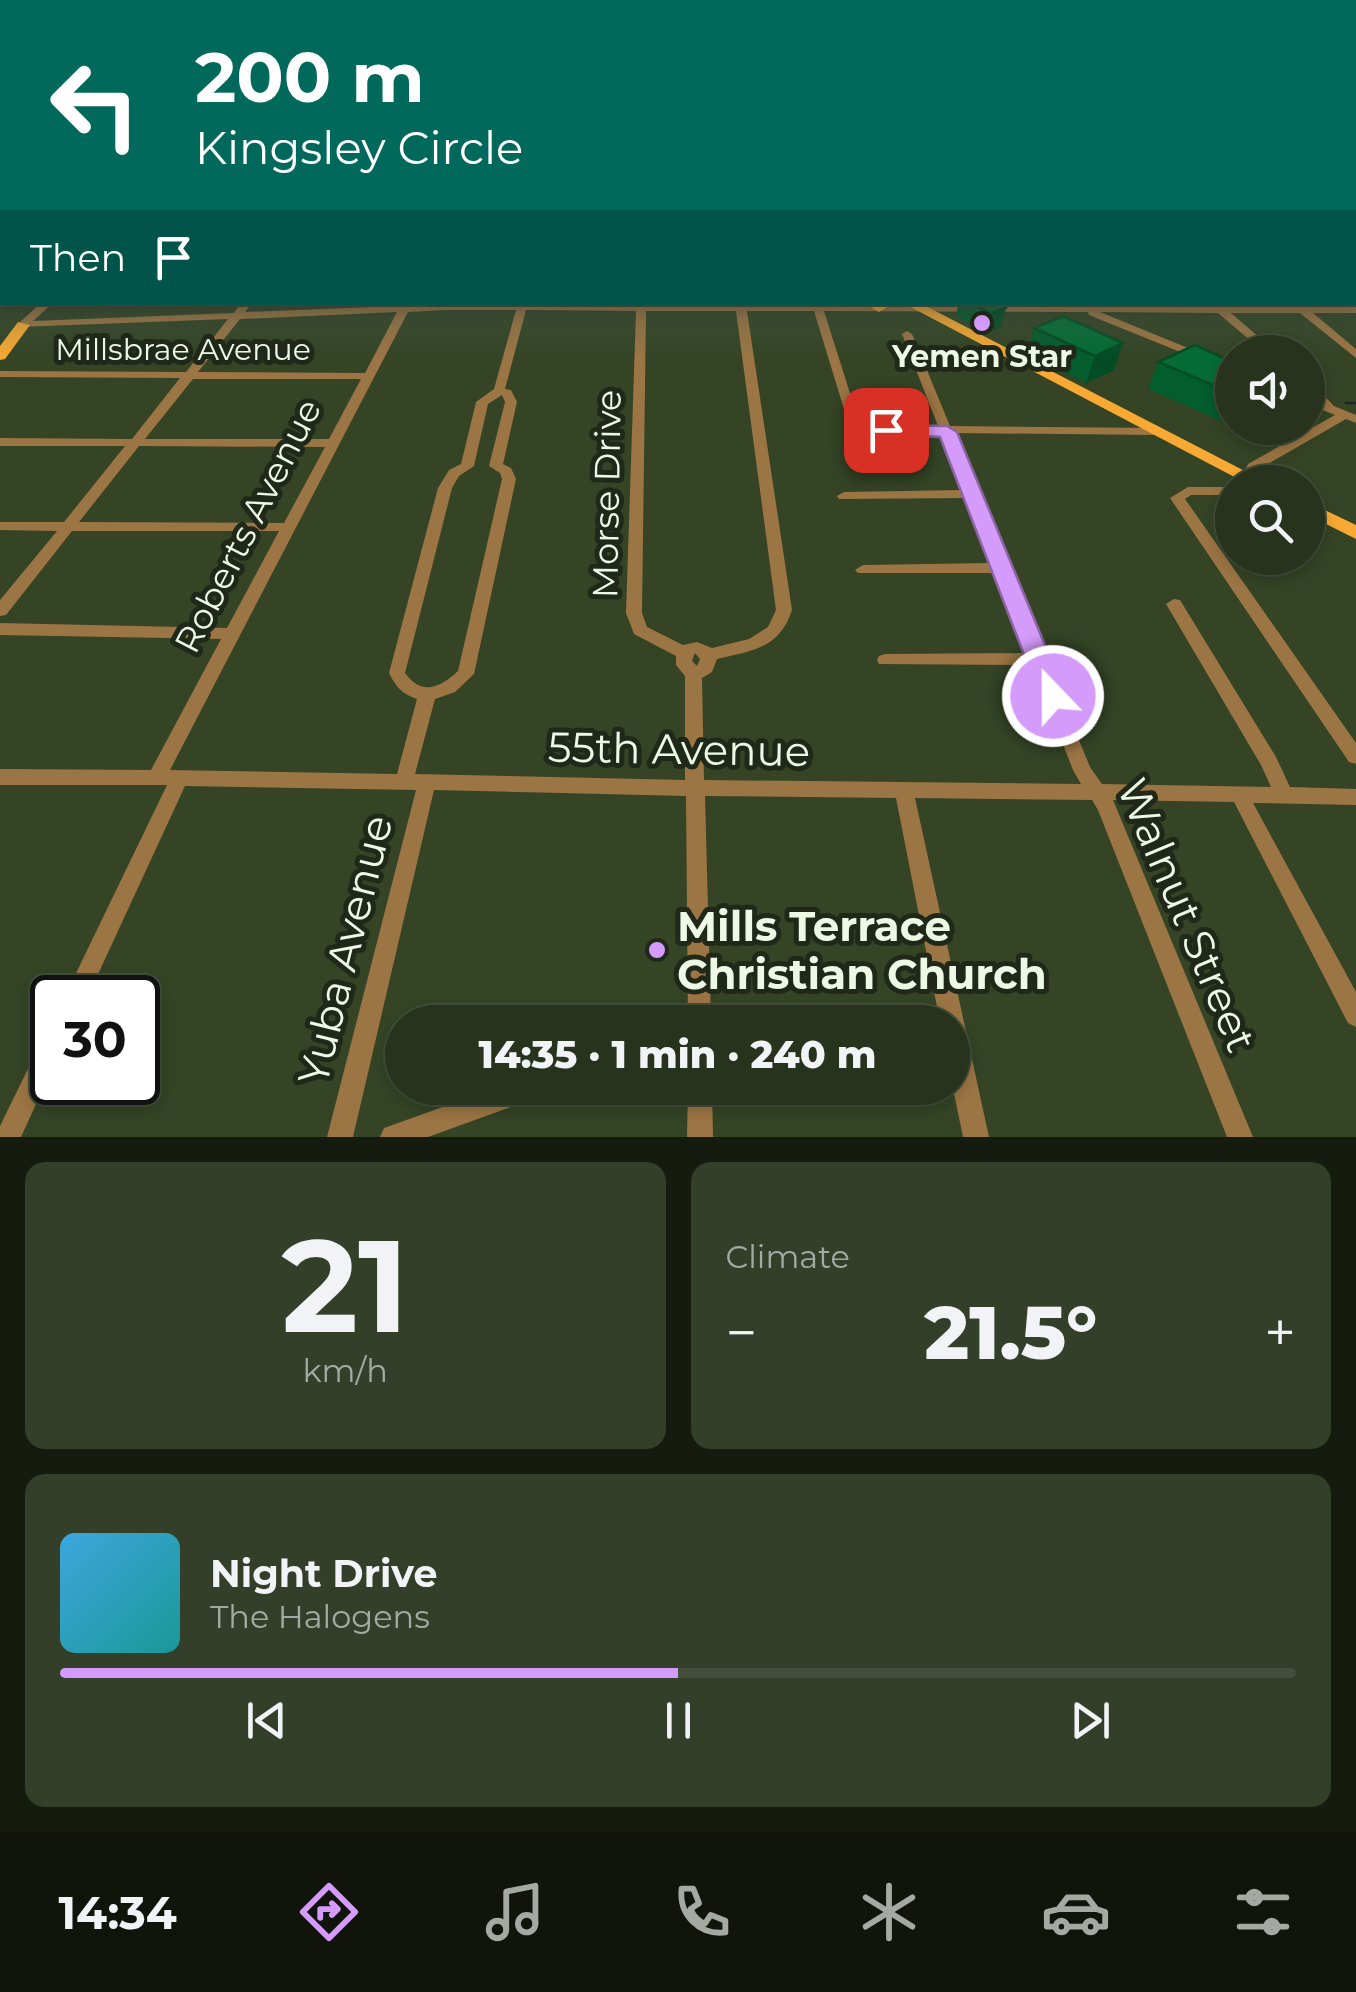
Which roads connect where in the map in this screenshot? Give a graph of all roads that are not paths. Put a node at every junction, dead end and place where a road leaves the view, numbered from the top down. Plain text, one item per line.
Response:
1 (46, 305) edge
2 (246, 305) edge
3 (592, 305) edge
4 (884, 305) edge
5 (913, 305) edge
6 (1073, 305) edge
7 (983, 306) edge
8 (1217, 306) edge
9 (522, 307) junction
10 (641, 307) junction
11 (741, 308) junction
12 (818, 308) junction
13 (404, 309) junction
14 (1082, 309) junction
15 (1133, 309) junction
16 (1302, 310) junction
17 (1356, 310) edge
18 (238, 316) junction
19 (24, 325) junction
20 (0, 327) edge
21 (1140, 333) junction
22 (907, 334) dead end
23 (1250, 335) edge
24 (1356, 355) edge
25 (0, 356) edge
26 (1215, 363) edge
27 (0, 374) edge
28 (189, 375) junction
29 (366, 376) junction
30 (499, 390) junction
31 (1344, 414) edge
32 (477, 427) junction
33 (505, 427) junction
34 (1155, 430) junction
35 (947, 432) junction
36 (0, 442) edge
37 (133, 442) junction
38 (331, 443) junction
39 (1215, 465) edge
40 (1256, 465) edge
41 (467, 466) junction
42 (496, 466) junction
43 (1215, 487) edge
44 (970, 494) junction
45 (844, 496) dead end
46 (1325, 517) edge
47 (0, 526) edge
48 (65, 527) junction
49 (289, 527) junction
50 (1356, 533) edge
51 (1215, 554) edge
52 (1000, 568) junction
53 (862, 570) dead end
54 (1230, 575) edge
55 (1174, 604) dead end
56 (0, 611) edge
57 (0, 629) edge
58 (232, 634) junction
59 (1038, 659) junction
60 (885, 660) dead end
61 (689, 662) junction
62 (427, 695) junction
63 (1356, 757) edge
64 (157, 776) junction
65 (180, 777) junction
66 (0, 778) edge
67 (415, 782) junction
68 (695, 788) junction
69 (1097, 790) junction
70 (904, 791) junction
71 (1239, 794) junction
72 (1284, 795) junction
73 (1356, 797) edge
74 (86, 975) edge
75 (699, 1005) edge
76 (948, 1005) edge
77 (1356, 1016) edge
78 (30, 1090) edge
79 (489, 1105) edge
80 (700, 1105) edge
81 (969, 1105) edge
82 (427, 1131) edge
83 (8, 1137) edge
84 (340, 1137) edge
85 (393, 1137) edge
86 (700, 1137) edge
87 (976, 1137) edge
88 (1240, 1137) edge

1 - 19 street
2 - 18 street
3 - 9 street
3 - 10 street
4 - 5 street
4 - 12 street
5 - 7 street
5 - 34 main road
6 - 14 street
7 - 14 street
8 - 15 street
8 - 16 street
8 - 23 street
9 - 13 street
9 - 30 street
10 - 11 street
10 - 61 street, Morse Drive
11 - 12 street
11 - 61 street
12 - 35 street
13 - 18 street
13 - 29 street, Roberts Avenue
14 - 15 street
14 - 21 street
15 - 21 street
16 - 17 street
16 - 24 street
18 - 19 street
18 - 28 street
19 - 20 main road
19 - 25 main road
21 - 26 street
22 - 35 street, Walnut Street
27 - 28 street, Millsbrae Avenue
28 - 29 street, Millsbrae Avenue
28 - 37 street
29 - 38 street, Roberts Avenue
30 - 32 street
30 - 33 street
31 - 40 street
32 - 33 street
32 - 41 street
33 - 42 street
34 - 35 street
34 - 39 main road
35 - 44 street, Walnut Street
36 - 37 street
37 - 38 street
37 - 48 street
38 - 49 street, Roberts Avenue
41 - 42 street
41 - 62 street
42 - 62 street
43 - 51 street
44 - 45 street
44 - 52 street, Walnut Street
46 - 50 main road
47 - 48 street
48 - 49 street
48 - 56 street
49 - 58 street, Roberts Avenue
52 - 53 street
52 - 59 street, Walnut Street
54 - 63 street
55 - 72 street
57 - 58 street
58 - 64 street, Roberts Avenue
59 - 60 street
59 - 69 street, Walnut Street
61 - 68 street
62 - 67 street, Yuba Avenue
64 - 65 street, 55th Avenue
64 - 66 street, 55th Avenue
65 - 67 street, 55th Avenue
65 - 74 street
67 - 68 street, 55th Avenue
67 - 84 street, Yuba Avenue
68 - 70 street, 55th Avenue
68 - 75 street
69 - 70 street, 55th Avenue
69 - 71 street, 55th Avenue
69 - 88 street, Walnut Street
70 - 76 street
71 - 72 street, 55th Avenue
71 - 77 street
72 - 73 street, 55th Avenue
78 - 83 street
79 - 82 street
80 - 86 street
81 - 87 street
82 - 85 street

